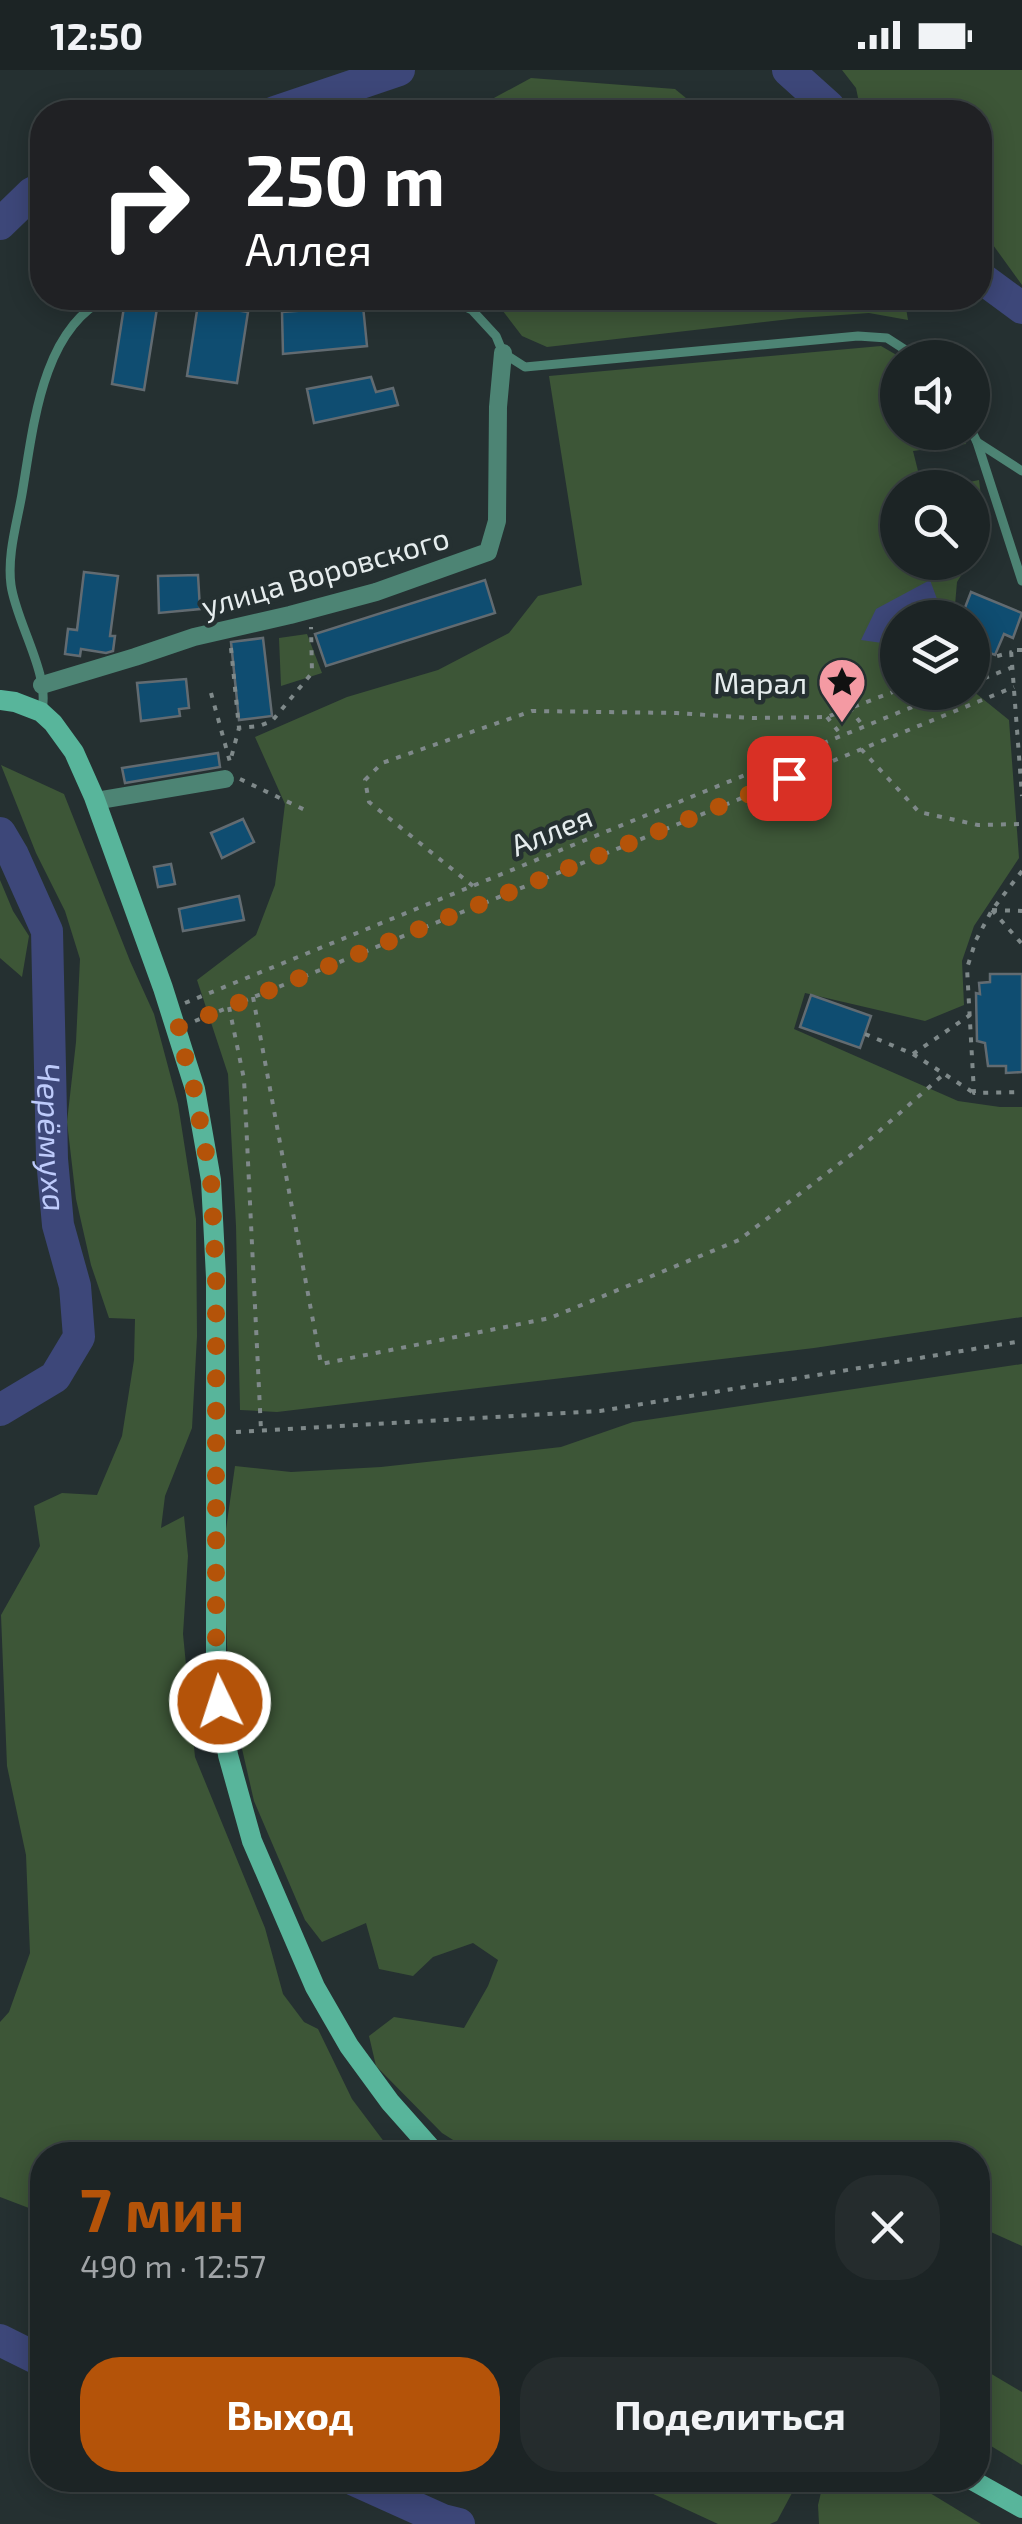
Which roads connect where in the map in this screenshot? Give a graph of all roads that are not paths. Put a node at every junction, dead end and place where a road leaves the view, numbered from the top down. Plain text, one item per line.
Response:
1 (88, 310) edge
2 (472, 310) edge
3 (889, 340) edge
4 (503, 353) junction
5 (990, 448) edge
6 (978, 450) edge
7 (1022, 471) edge
8 (1022, 581) edge
9 (42, 685) junction
10 (0, 700) edge
11 (41, 712) junction
12 (228, 770) road end
13 (95, 801) junction
14 (425, 2142) edge
15 (990, 2490) edge
16 (1022, 2508) edge

1 - 9 lane
2 - 4 lane
3 - 4 lane
4 - 9 street, улица Воровского
5 - 7 lane
6 - 8 lane
9 - 11 lane
10 - 11 main road
11 - 13 main road
12 - 13 street
13 - 14 main road
15 - 16 main road

